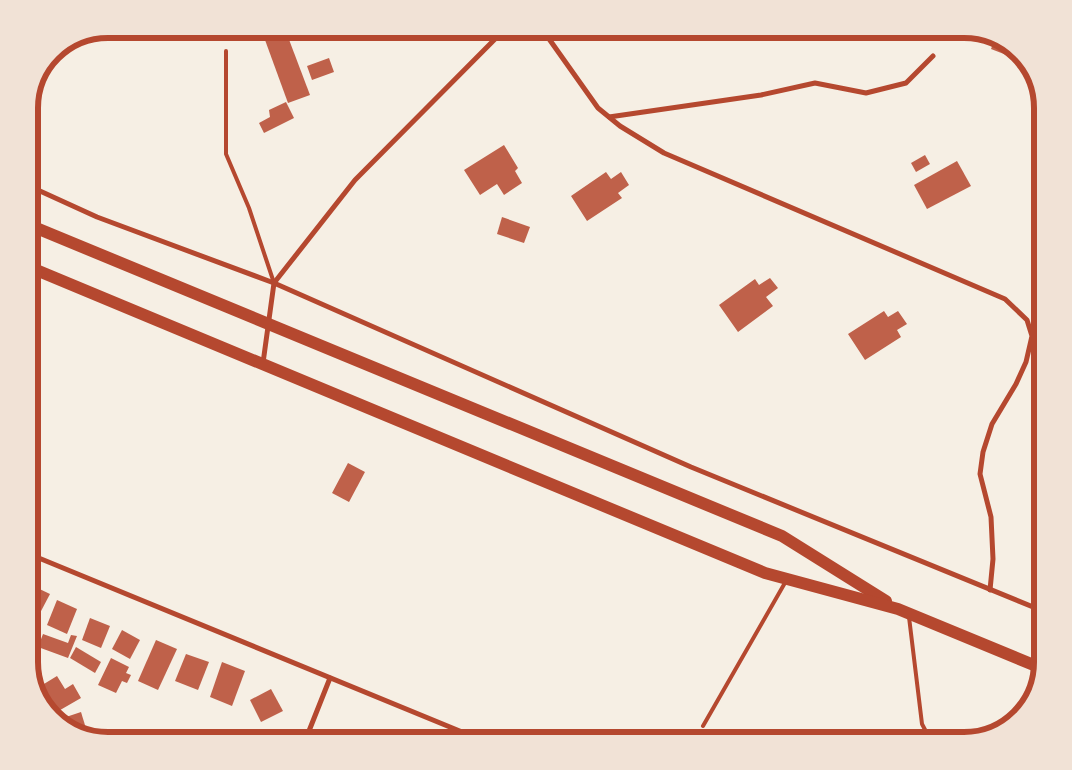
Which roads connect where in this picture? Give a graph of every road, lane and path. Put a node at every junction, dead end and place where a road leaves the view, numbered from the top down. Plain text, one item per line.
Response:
1 (496, 38) edge
2 (547, 38) edge
3 (226, 51) dead end
4 (933, 56) dead end
5 (609, 117) junction
6 (38, 190) edge
7 (38, 229) edge
8 (38, 270) edge
9 (274, 283) junction
10 (267, 324) junction
11 (263, 364) junction
12 (38, 558) edge
13 (787, 579) junction
14 (990, 590) junction
15 (1034, 608) edge
16 (903, 611) junction
17 (1034, 665) edge
18 (330, 678) junction
19 (703, 726) dead end
20 (309, 732) edge
21 (462, 732) edge
22 (926, 732) edge

1 - 9 street
2 - 5 street
3 - 9 lane
4 - 5 street
5 - 14 street
6 - 9 street
7 - 10 highway
8 - 11 highway
9 - 10 street
9 - 14 street
10 - 11 street
10 - 16 highway
11 - 13 highway
12 - 18 street
13 - 16 highway
13 - 19 lane
14 - 15 street
16 - 17 highway
16 - 22 lane
18 - 20 street
18 - 21 street

